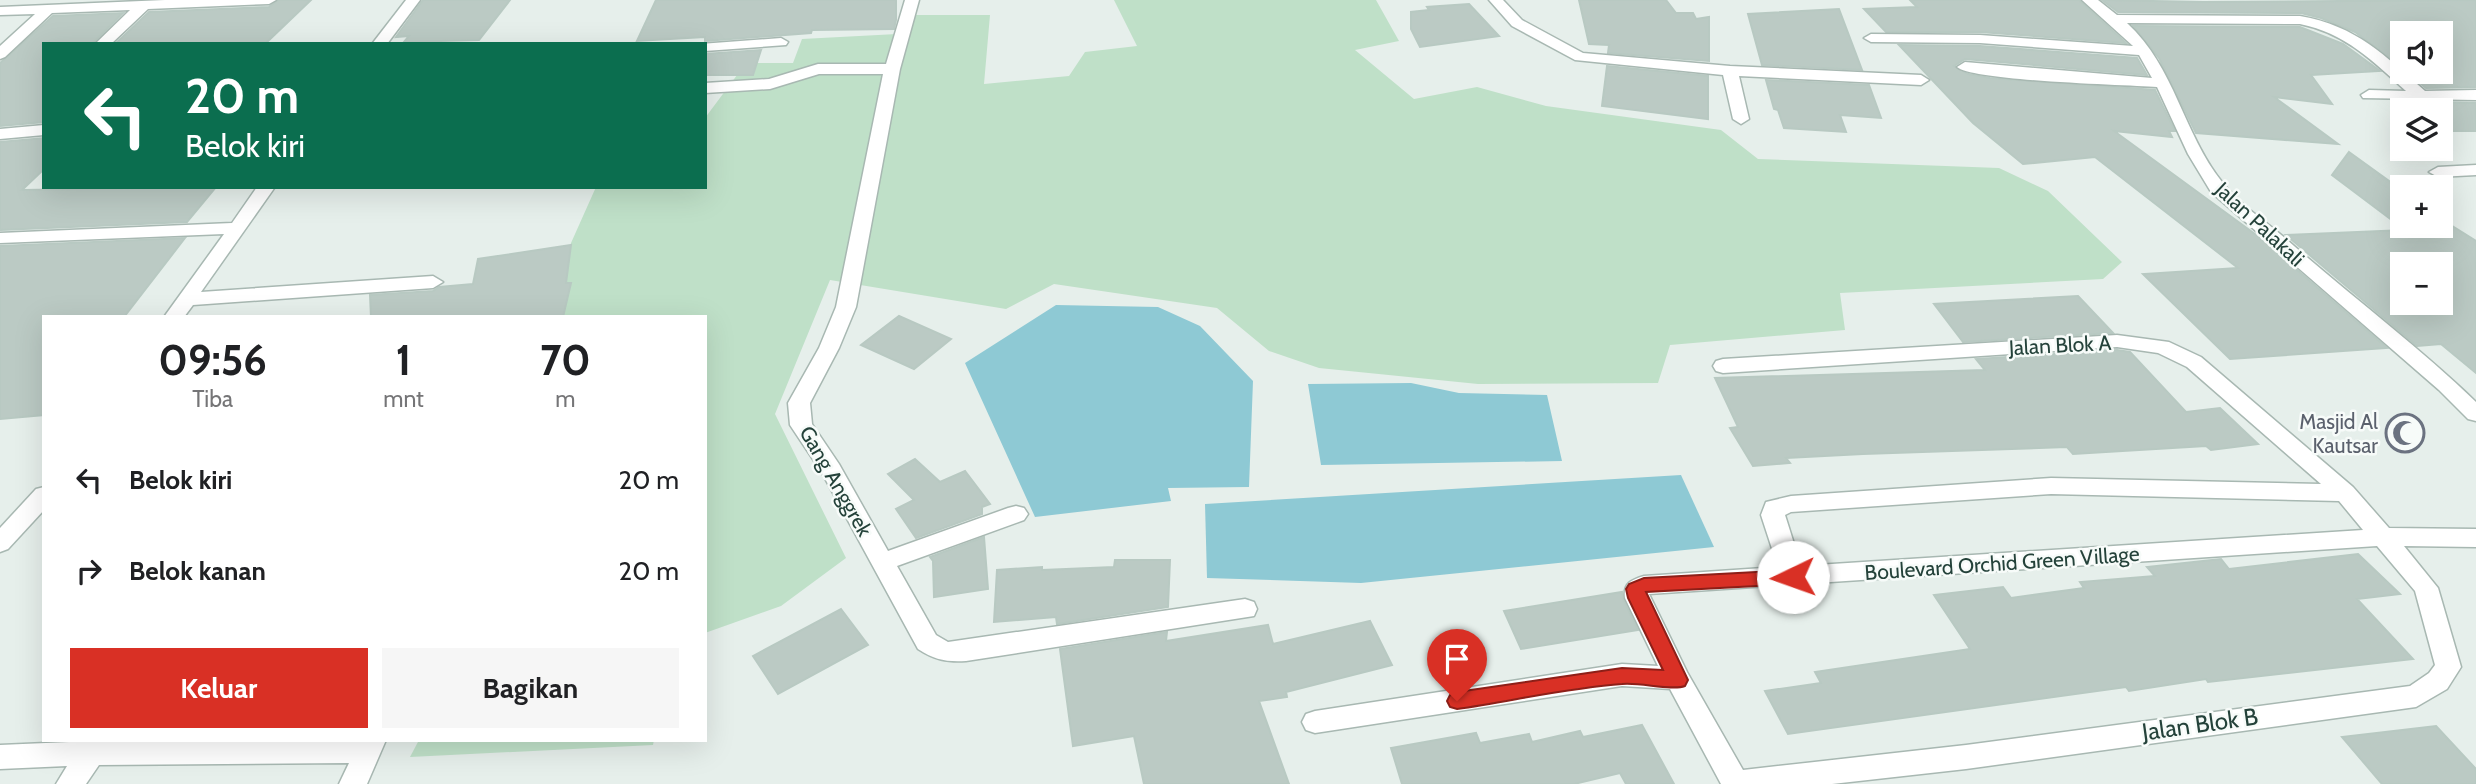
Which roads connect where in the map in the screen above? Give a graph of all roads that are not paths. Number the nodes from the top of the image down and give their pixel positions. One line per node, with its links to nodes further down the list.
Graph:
1 (30, 0): 9 (street)
2 (268, 0): 7 (street)
3 (413, 0): 13 (street)
4 (912, 0): 19 (street, Gang Anggrek)
5 (1496, 0): 20 (street)
6 (2089, 0): 10 (street, Jalan Palakali)
7 (142, 7): 8 (street); 12 (street)
8 (47, 10): 9 (street); 17 (street)
9 (4, 11)
10 (2114, 19): 16 (street, Jalan Palakali); 26 (street)
11 (1871, 37): 16 (street)
12 (104, 42)
13 (381, 42)
14 (781, 42): 15 (street)
15 (707, 47)
16 (2144, 51): 22 (street, Jalan Palakali)
17 (0, 54)
18 (1965, 67): 22 (street)
19 (892, 69): 23 (street); 46 (street, Gang Anggrek)
20 (1730, 71): 21 (street); 27 (street)
21 (1921, 80)
22 (2162, 83): 39 (street, Jalan Palakali)
23 (707, 88)
24 (2370, 95): 26 (street)
25 (2476, 95): 26 (street)
26 (2421, 96)
27 (1741, 119)
28 (42, 130): 29 (street)
29 (0, 134)
30 (2476, 170): 31 (street)
31 (2438, 172)
32 (265, 189): 33 (street)
33 (236, 228): 34 (street); 36 (street)
34 (0, 238)
35 (433, 282): 36 (street)
36 (188, 299): 37 (street)
37 (176, 315)
38 (1723, 366): 40 (street, Jalan Blok A)
39 (2476, 414)
40 (2345, 493): 43 (street, Jalan Blok B); 47 (street)
41 (42, 497): 45 (street)
42 (1016, 514): 46 (street)
43 (2383, 537): 44 (street, Boulevard Orchid Green Village); 47 (street, Boulevard Orchid Green Village); 56 (street, Jalan Blok B)
44 (2476, 538)
45 (0, 543)
46 (883, 562): 48 (street, Gang Anggrek)
47 (1793, 577): 49 (street, Boulevard Orchid Green Village)
48 (1245, 609)
49 (1678, 680): 50 (street); 56 (street)
50 (1315, 722)
51 (371, 746): 52 (street); 55 (street)
52 (92, 753): 53 (street); 54 (street)
53 (0, 757)
54 (70, 784)
55 (353, 784)
56 (1735, 784)

